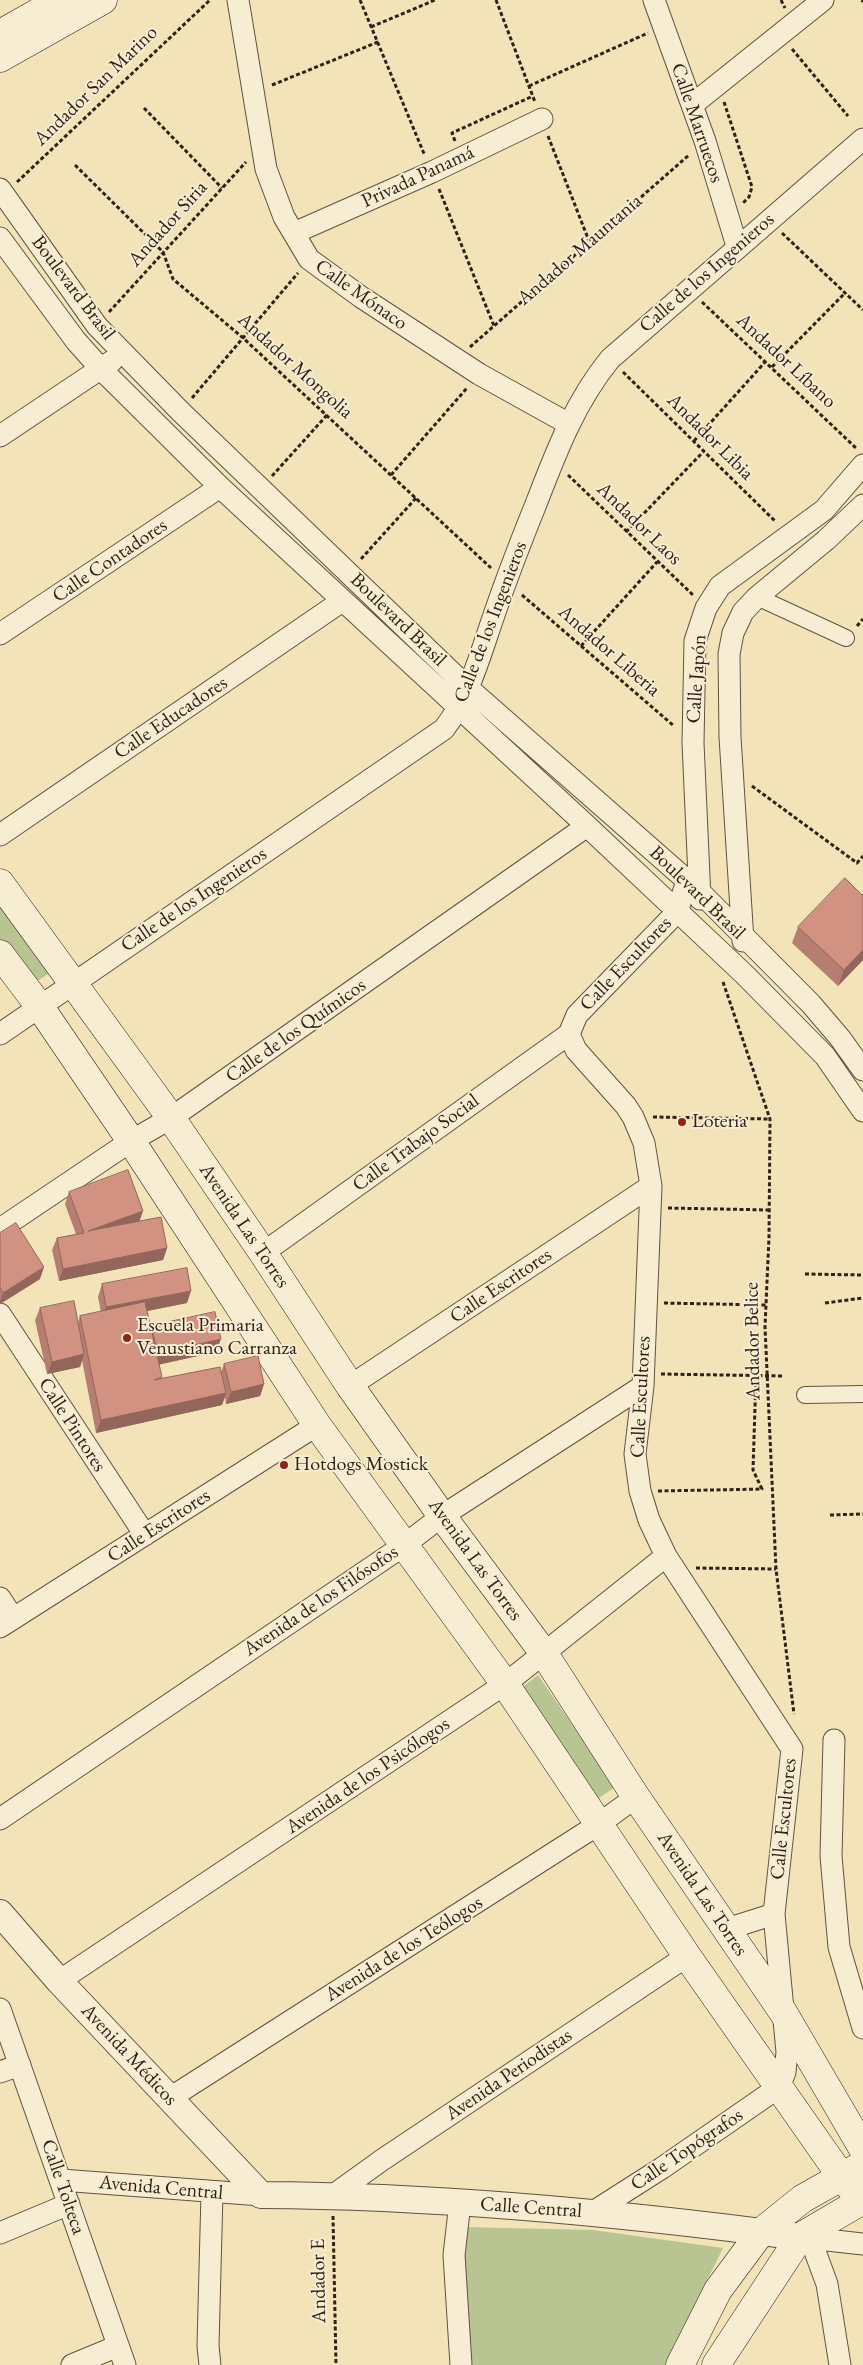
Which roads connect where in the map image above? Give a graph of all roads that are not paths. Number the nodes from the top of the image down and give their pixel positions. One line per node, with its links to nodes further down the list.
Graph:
1 (60, 0): 6 (main road)
2 (103, 0): 7 (main road)
3 (238, 0): 12 (street, Calle Mónaco)
4 (654, 0): 8 (street, Calle Marruecos)
5 (823, 0): 8 (street)
6 (0, 34)
7 (0, 58)
8 (692, 105): 14 (street, Calle Marruecos)
9 (542, 119): 12 (street, Privada Panamá)
10 (863, 138): 14 (street, Calle de los Ingenieros)
11 (2, 192): 15 (street, Boulevard Brasil)
12 (294, 233): 17 (street, Calle Mónaco)
13 (0, 238): 16 (street, Boulevard Brasil)
14 (737, 246): 17 (street, Calle de los Ingenieros)
15 (123, 352): 16 (street); 26 (street, Boulevard Brasil)
16 (101, 370): 18 (street); 20 (street, Boulevard Brasil)
17 (569, 424): 26 (street, Calle de los Ingenieros)
18 (0, 436)
19 (863, 466): 31 (street, Calle Japón)
20 (220, 487): 23 (street, Boulevard Brasil); 24 (street, Calle Contadores)
21 (863, 505): 22 (street, Calle Japón)
22 (757, 597): 25 (street); 34 (street, Calle Japón)
23 (342, 601): 27 (street, Boulevard Brasil); 29 (street, Calle Educadores)
24 (0, 634)
25 (846, 638)
26 (468, 688): 27 (street, Calle de los Ingenieros); 31 (street, Boulevard Brasil)
27 (459, 709): 28 (street, Boulevard Brasil); 37 (street, Calle de los Ingenieros)
28 (588, 826): 32 (street, Boulevard Brasil); 45 (street, Calle de los Químicos)
29 (0, 835)
30 (0, 883): 37 (main road, Avenida Las Torres)
31 (693, 886): 32 (street, Calle Escultores); 33 (street, Calle Japón); 34 (street, Boulevard Brasil)
32 (677, 912): 33 (street, Boulevard Brasil); 40 (street, Calle Escultores)
33 (703, 935): 36 (street, Boulevard Brasil)
34 (742, 937): 36 (street, Calle Japón); 41 (street, Boulevard Brasil)
35 (0, 954): 38 (main road)
36 (744, 974): 42 (street, Boulevard Brasil)
37 (74, 982): 38 (street, Calle de los Ingenieros); 45 (main road, Avenida Las Torres)
38 (40, 1007): 39 (street, Calle de los Ingenieros); 46 (main road)
39 (0, 1034)
40 (569, 1034): 47 (street, Calle Escultores); 49 (street, Calle Trabajo Social)
41 (856, 1047): 42 (street); 43 (street, Boulevard Brasil)
42 (825, 1056): 44 (street, Boulevard Brasil)
43 (863, 1070)
44 (863, 1111)
45 (171, 1118): 46 (street, Calle de los Químicos); 49 (main road, Avenida Las Torres)
46 (131, 1141): 48 (street, Calle de los Químicos); 55 (main road)
47 (651, 1186): 51 (street, Calle Escultores); 52 (street, Calle Escritores)
48 (0, 1229)
49 (263, 1252): 52 (main road, Avenida Las Torres)
50 (0, 1314): 57 (street, Calle Pintores)
51 (643, 1380): 56 (street, Avenida de los Filósofos); 59 (street, Calle Escultores)
52 (350, 1386): 56 (main road, Avenida Las Torres)
53 (863, 1394): 54 (street)
54 (805, 1395)
55 (317, 1425): 57 (street, Calle Escritores); 58 (main road)
56 (442, 1516): 58 (street, Avenida de los Filósofos); 62 (main road, Avenida Las Torres)
57 (145, 1535): 61 (street, Calle Escritores)
58 (403, 1546): 63 (main road); 66 (street, Avenida de los Filósofos)
59 (670, 1562): 62 (street, Avenida de los Psicólogos); 68 (street, Calle Escultores)
60 (0, 1598): 61 (street)
61 (7, 1623)
62 (543, 1652): 63 (street, Avenida de los Psicólogos); 65 (main road, Avenida Las Torres)
63 (505, 1684): 67 (main road); 72 (street, Avenida de los Psicólogos)
64 (834, 1740): 75 (street)
65 (636, 1797): 67 (street, Avenida de los Teólogos); 70 (main road, Avenida Las Torres)
66 (0, 1818)
67 (599, 1824): 71 (main road); 78 (street, Avenida de los Teólogos)
68 (774, 1914): 70 (street); 74 (street, Calle Escultores)
69 (1, 1915): 72 (street, Avenida Médicos)
70 (727, 1929): 74 (main road, Avenida Las Torres)
71 (687, 1956): 77 (main road); 84 (street, Avenida Periodistas)
72 (59, 1981): 78 (street, Avenida Médicos)
73 (0, 2009): 76 (street, Calle Tolteca)
74 (782, 2012): 77 (street, Calle Escultores); 79 (main road, Avenida Las Torres)
75 (863, 2028)
76 (10, 2068): 81 (street, Calle Tolteca)
77 (779, 2087): 80 (main road); 88 (street, Calle Topógrafos)
78 (170, 2098): 83 (street, Avenida Médicos)
79 (863, 2149)
80 (852, 2171): 85 (main road); 89 (main road)
81 (61, 2180): 82 (street, Avenida Central); 87 (street, Calle Tolteca)
82 (212, 2193): 83 (street, Avenida Central); 95 (street)
83 (261, 2195): 84 (street, Calle Central)
84 (332, 2196): 86 (street, Calle Central)
85 (863, 2201): 91 (main road)
86 (460, 2203): 88 (street, Calle Central); 96 (street)
87 (69, 2204): 90 (street); 93 (street, Calle Tolteca)
88 (594, 2212): 89 (street, Calle Central)
89 (761, 2232): 91 (street, Calle Central); 97 (main road)
90 (0, 2233)
91 (805, 2238): 92 (street); 98 (main road); 99 (street)
92 (863, 2244)
93 (122, 2356): 94 (street)
94 (72, 2365)
95 (210, 2365)
96 (461, 2365)
97 (680, 2365)
98 (716, 2365)
99 (840, 2365)

